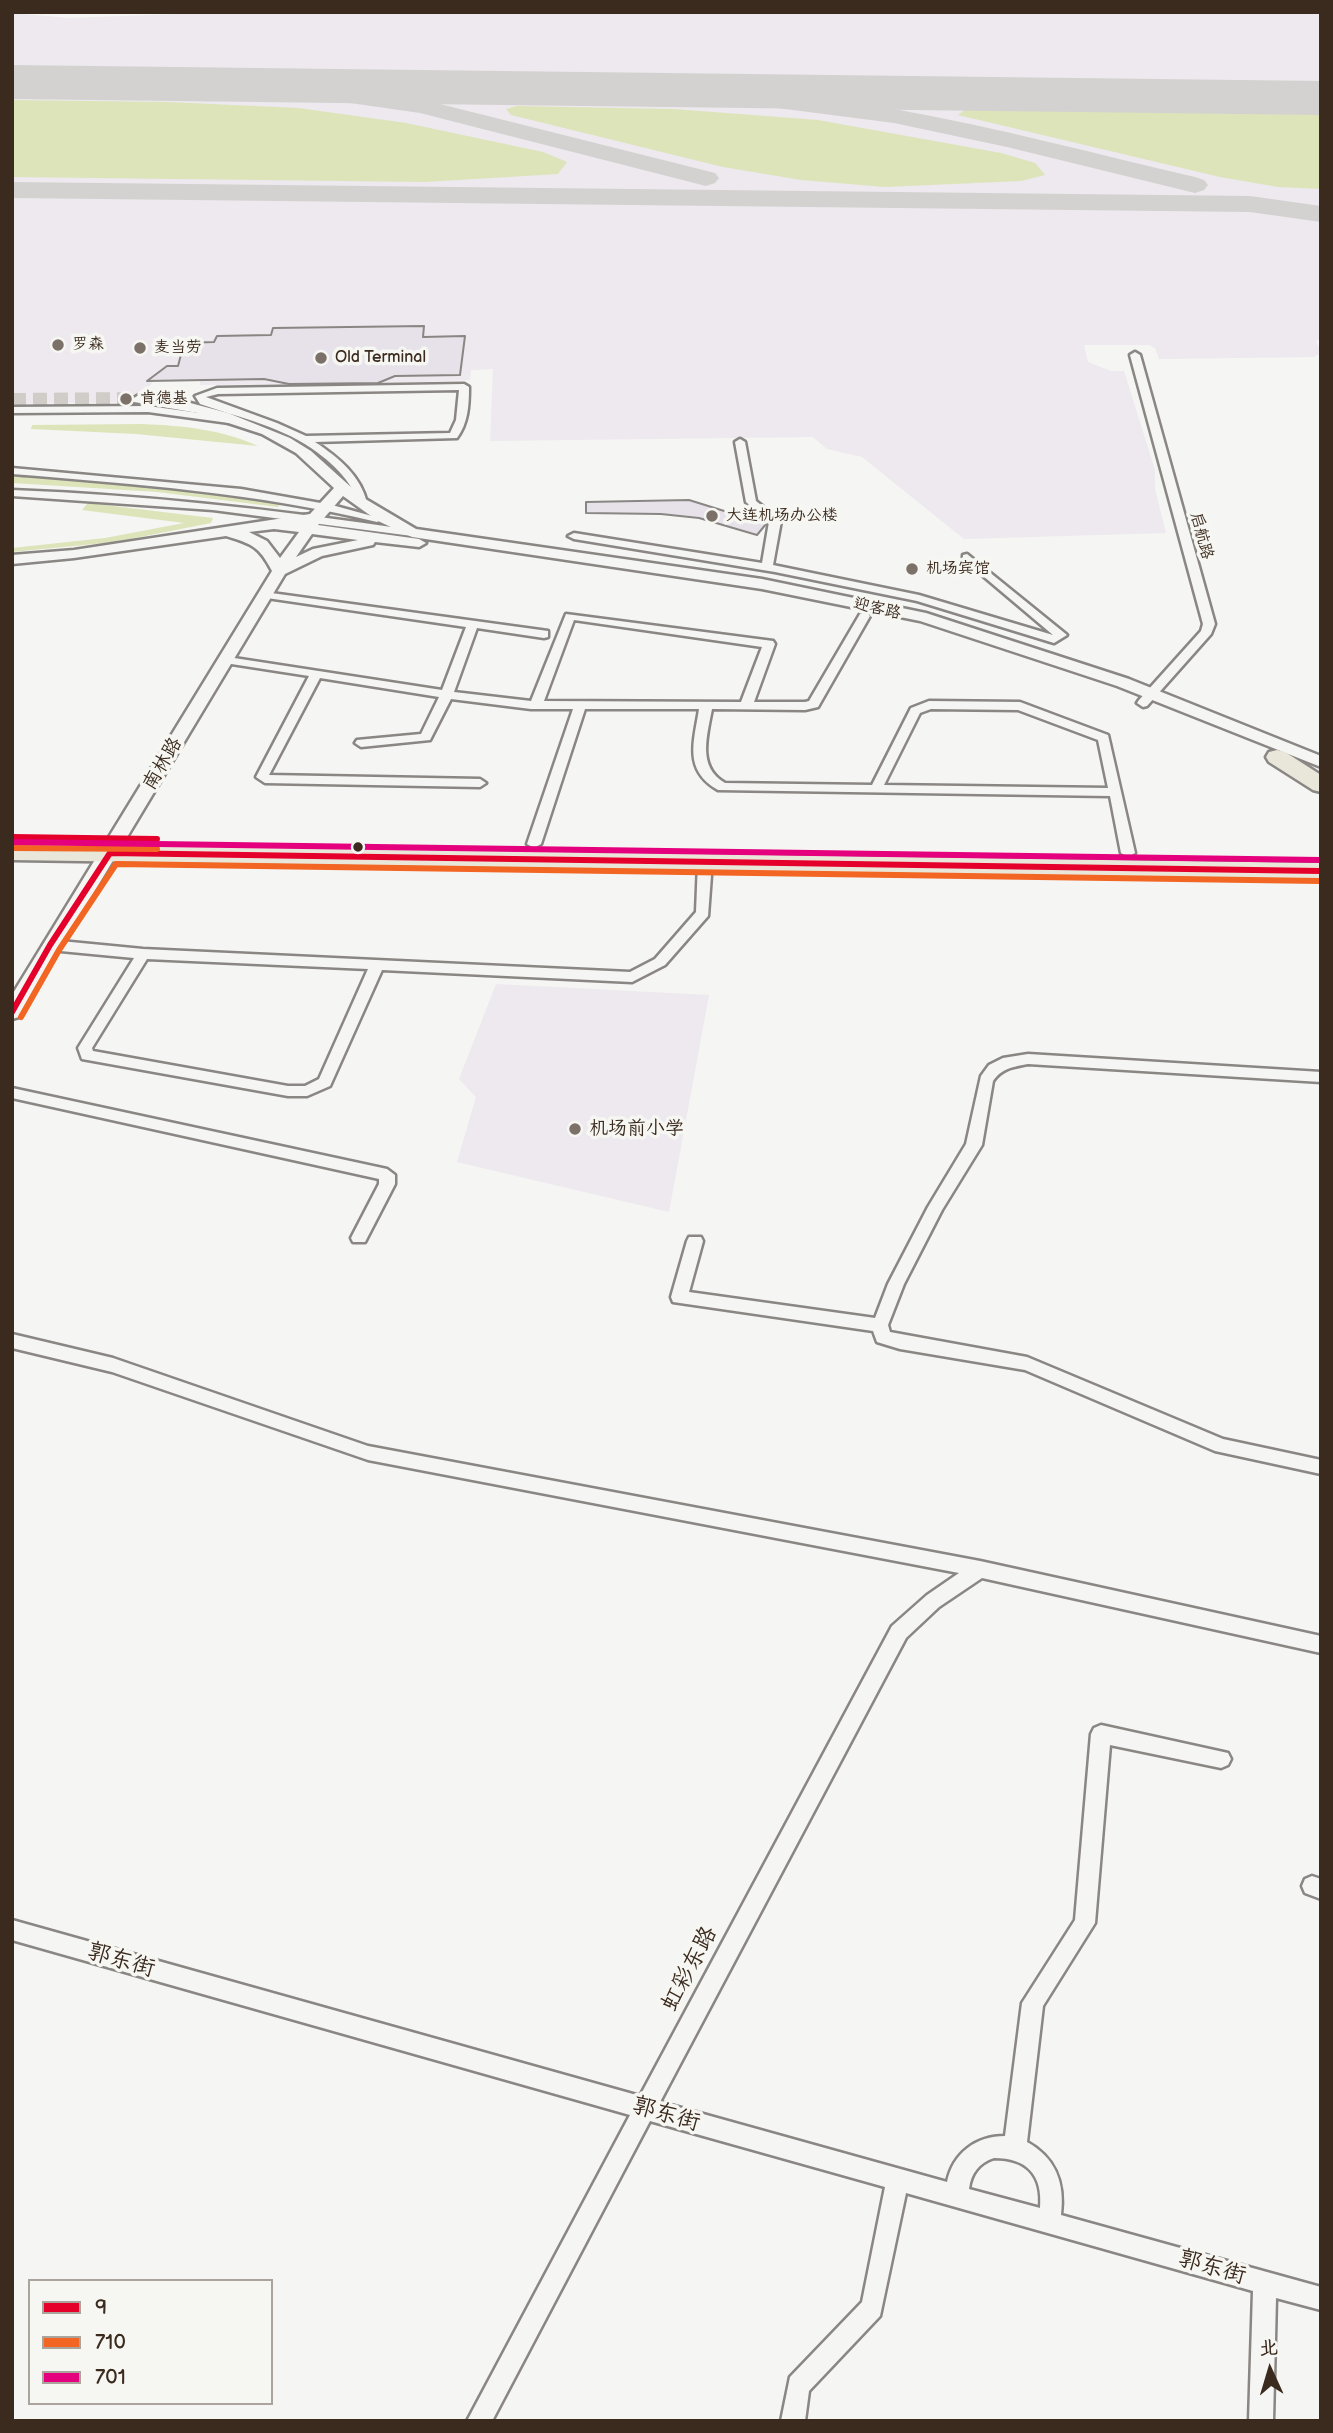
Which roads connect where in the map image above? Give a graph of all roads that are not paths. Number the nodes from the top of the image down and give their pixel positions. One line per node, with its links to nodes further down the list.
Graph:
1 (1135, 355): 31 (street, 启航路)
2 (139, 399): 4 (main road, 迎客路)
3 (12, 410): 4 (street)
4 (229, 420): 8 (main road, 迎客路)
5 (307, 439): 5 (street); 10 (street)
6 (740, 442): 20 (street)
7 (12, 471): 11 (street)
8 (339, 485): 10 (main road, 迎客路); 11 (main road, 南林路)
9 (12, 492): 12 (street)
10 (362, 503): 13 (main road, 迎客路)
11 (315, 513): 12 (main road, 迎客路); 12 (main road); 13 (street); 15 (street); 17 (main road, 迎客路); 21 (main road, 南林路)
12 (275, 519): 14 (main road)
13 (390, 522): 15 (main road, 迎客路)
14 (216, 532): 19 (main road); 21 (main road)
15 (412, 533): 24 (main road, 迎客路)
16 (574, 536): 20 (street)
17 (386, 538): 21 (main road); 25 (main road, 迎客路)
18 (967, 557): 23 (street)
19 (12, 560)
20 (767, 567): 23 (street)
21 (279, 571): 22 (main road, 南林路)
22 (264, 595): 26 (street); 28 (main road, 南林路)
23 (919, 598): 24 (street)
24 (906, 615): 31 (main road, 迎客路)
25 (864, 616): 31 (main road, 迎客路); 35 (street)
26 (473, 624): 27 (street); 30 (street)
27 (544, 634)
28 (225, 659): 29 (street); 46 (main road, 南林路)
29 (317, 673): 30 (street); 40 (street)
30 (447, 694): 32 (street); 36 (street)
31 (1147, 698): 37 (main road, 迎客路); 38 (main road, 迎客路)
32 (536, 705): 33 (street); 35 (street)
33 (580, 706): 34 (street); 45 (street)
34 (706, 706): 35 (street); 42 (street)
35 (746, 706)
36 (361, 743)
37 (1278, 757): 39 (main road, 迎客路); 41 (highway)
38 (1321, 762)
39 (1321, 778)
40 (480, 783)
41 (1321, 785)
42 (876, 789): 43 (street); 43 (street)
43 (1114, 792): 48 (street)
44 (12, 837): 46 (highway)
45 (534, 844): 46 (highway); 48 (highway)
46 (114, 846): 47 (highway); 50 (highway); 52 (main road, 南林路)
47 (12, 852)
48 (1128, 853): 49 (highway)
49 (1321, 856)
50 (705, 862): 51 (highway); 54 (street)
51 (1321, 871)
52 (50, 945): 53 (street); 55 (main road, 南林路)
53 (143, 954): 54 (street); 54 (street)
54 (377, 966)
55 (12, 1012)
56 (1321, 1077): 60 (street)
57 (12, 1093): 58 (street)
58 (359, 1238)
59 (695, 1241): 60 (street)
60 (880, 1325): 62 (street)
61 (12, 1341): 63 (street)
62 (1321, 1467)
63 (980, 1569): 64 (street); 67 (street, 虹彩东路)
64 (1321, 1645)
65 (1221, 1759): 68 (street)
66 (12, 1930): 67 (street, 郭东街)
67 (645, 2109): 69 (street, 郭东街); 74 (street, 虹彩东路)
68 (1015, 2147): 70 (street); 71 (street)
69 (898, 2180): 70 (street, 郭东街); 75 (street)
70 (957, 2197): 71 (street, 郭东街)
71 (1049, 2222): 72 (street, 郭东街)
72 (1265, 2283): 73 (street, 郭东街); 76 (street)
73 (1321, 2299)
74 (479, 2421)
75 (793, 2421)
76 (1261, 2421)

